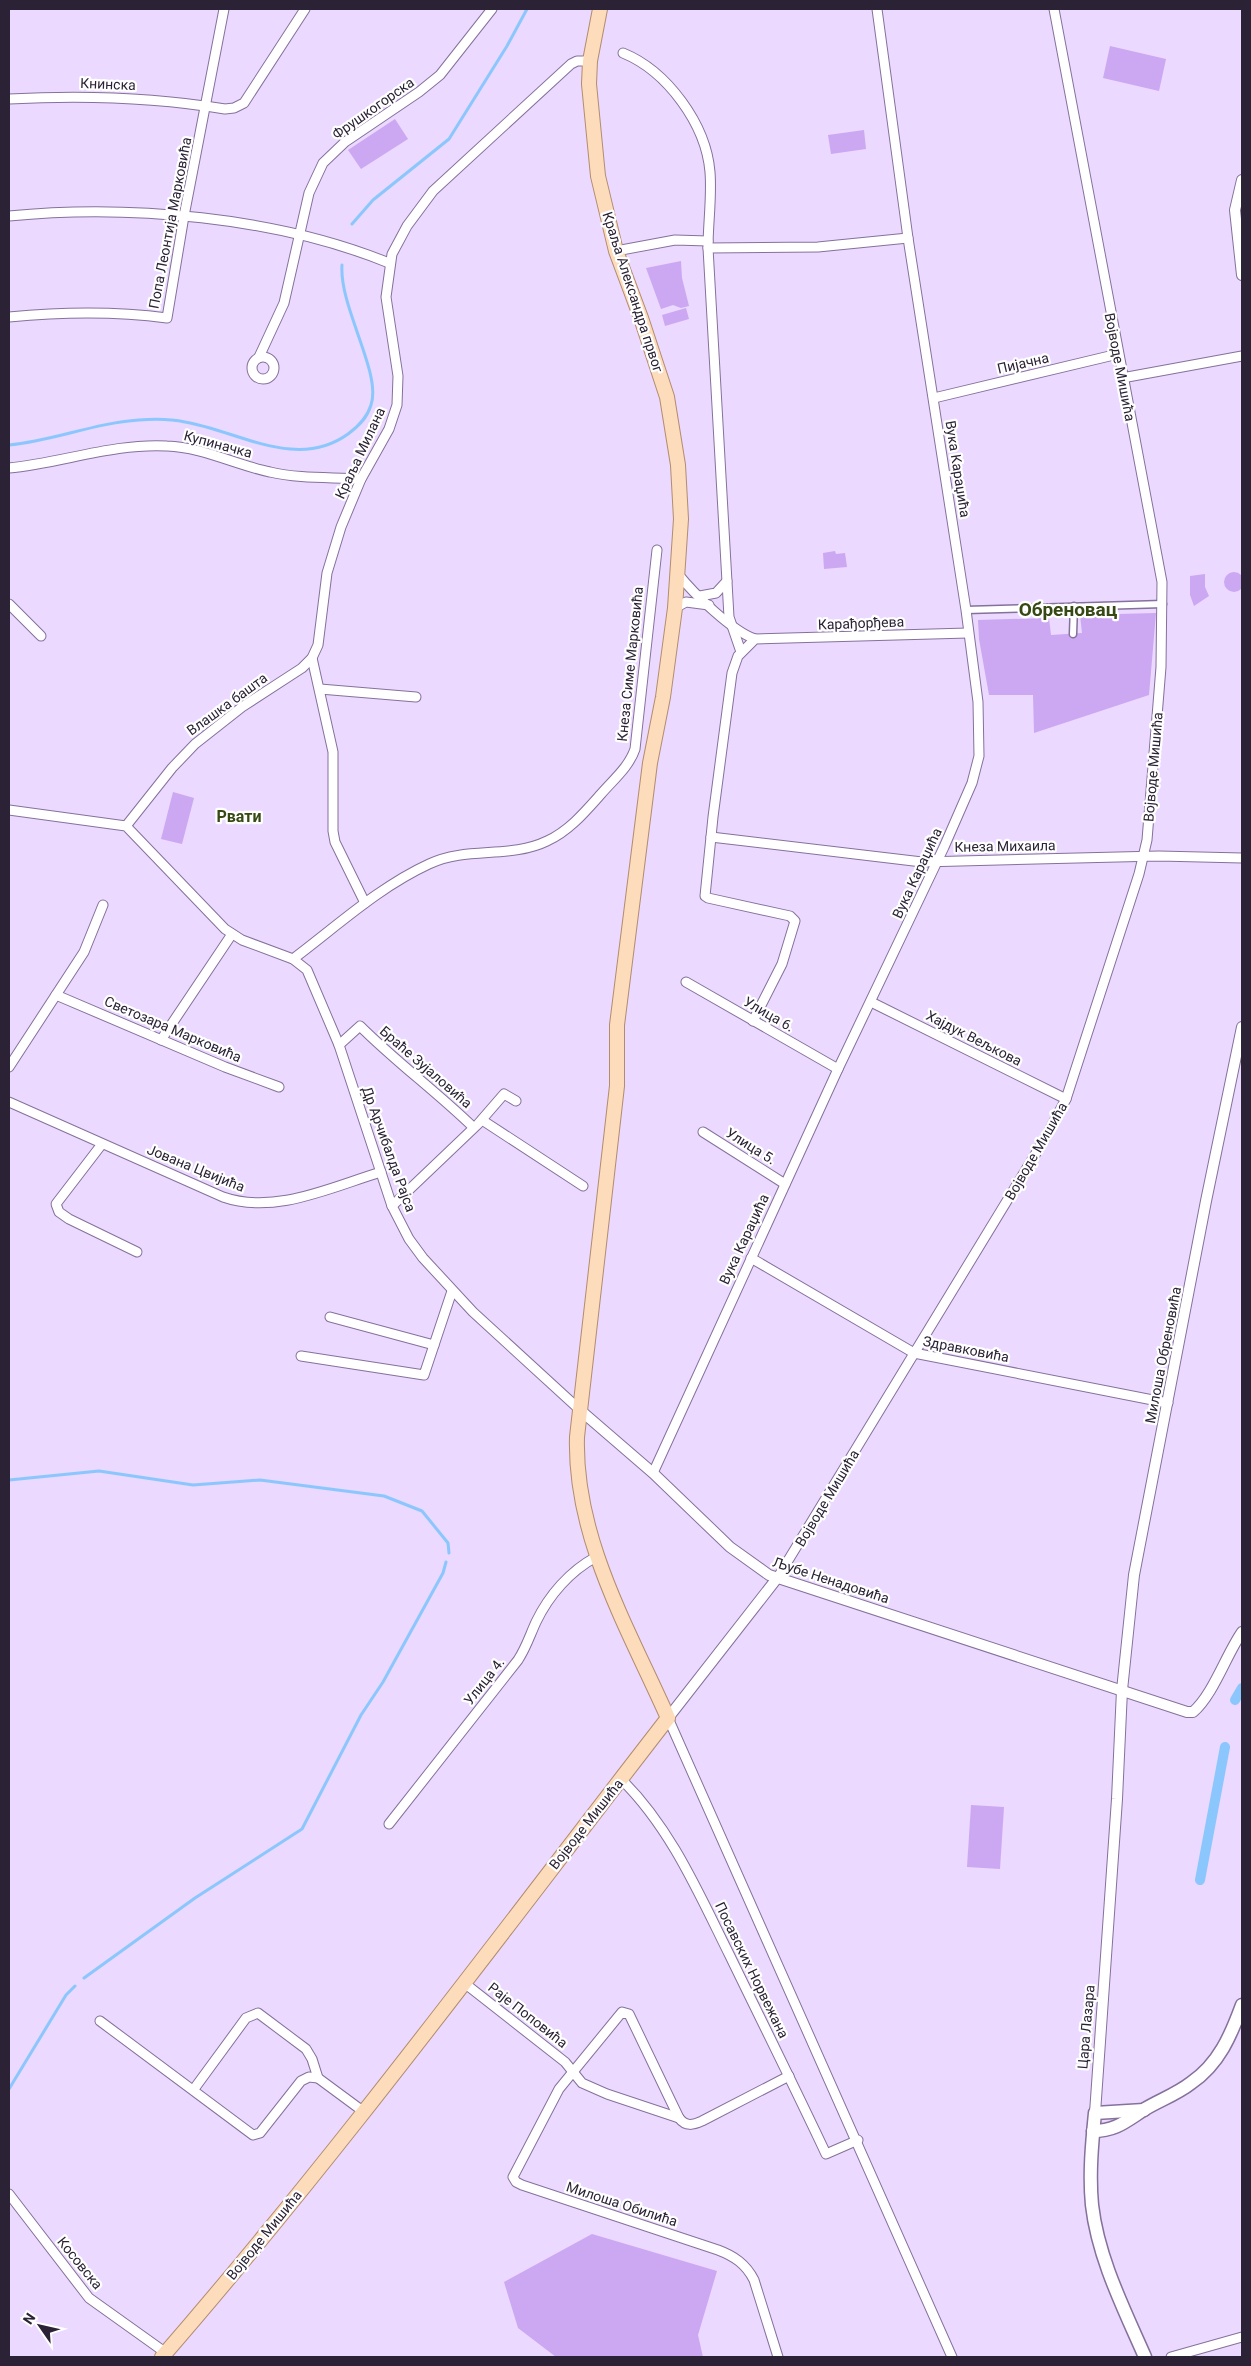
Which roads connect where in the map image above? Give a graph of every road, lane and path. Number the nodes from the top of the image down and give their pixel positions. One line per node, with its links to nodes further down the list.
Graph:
1 (224, 9): 12 (street, Попа Леонтија Марковића)
2 (304, 9): 12 (street, Книнска)
3 (492, 9): 16 (street, Фрушкогорска)
4 (600, 9): 8 (main road, Краља Александра првог)
5 (606, 9): 8 (main road, Краља Александра првог)
6 (877, 9): 17 (street, Вука Караџића)
7 (1054, 9): 23 (street, Војводе Мишића)
8 (595, 34): 10 (main road, Краља Александра првог)
9 (623, 53): 18 (street)
10 (590, 61): 19 (main road, Краља Александра првог); 20 (street, Краља Милана)
11 (9, 99): 12 (street, Книнска)
12 (206, 106): 15 (street, Попа Леонтија Марковића)
13 (1242, 180): 21 (street)
14 (9, 216): 15 (street)
15 (184, 216): 16 (street); 22 (street, Попа Леонтија Марковића)
16 (300, 234): 20 (street); 25 (street, Фрушкогорска)
17 (908, 238): 18 (street); 27 (street, Вука Караџића)
18 (708, 245): 19 (street); 32 (street)
19 (616, 251): 31 (main road, Краља Александра првог)
20 (389, 264): 29 (street, Краља Милана)
21 (1242, 275)
22 (9, 317)
23 (1118, 354): 26 (street, Војводе Мишића); 27 (street, Пијачна)
24 (1242, 356): 26 (street)
25 (259, 357)
26 (1122, 378): 35 (street, Војводе Мишића)
27 (934, 398): 39 (street, Вука Караџића)
28 (9, 468): 29 (street, Купиначка)
29 (361, 480): 46 (street, Краља Милана)
30 (657, 550): 55 (street, Кнеза Симе Марковића)
31 (678, 574): 33 (street); 38 (main road, Краља Александра првог)
32 (727, 581): 33 (street); 40 (street)
33 (700, 596): 36 (street)
34 (9, 604): 43 (street)
35 (1163, 604): 37 (street); 52 (street, Војводе Мишића)
36 (709, 605): 38 (street); 40 (street)
37 (1074, 606): 39 (street); 42 (street)
38 (675, 608): 88 (main road, Краља Александра првог)
39 (966, 610): 41 (street, Вука Караџића)
40 (731, 626): 44 (street); 45 (street)
41 (968, 633): 44 (street, Карађорђева); 54 (street, Вука Караџића)
42 (1073, 634)
43 (41, 636)
44 (755, 639): 45 (street)
45 (741, 652): 51 (street)
46 (312, 658): 47 (street); 50 (street, Влашка башта)
47 (320, 689): 48 (street); 55 (street)
48 (416, 697)
49 (9, 810): 50 (street)
50 (126, 826): 57 (street)
51 (711, 837): 54 (street, Кнеза Михаила); 62 (street)
52 (1144, 856): 53 (street, Кнеза Михаила); 54 (street, Кнеза Михаила); 69 (street, Војводе Мишића)
53 (1242, 858)
54 (938, 862): 61 (street, Вука Караџића)
55 (365, 903): 58 (street, Кнеза Симе Марковића)
56 (103, 905): 60 (street)
57 (232, 934): 58 (street); 64 (street)
58 (293, 959): 65 (street, Др Арчибалда Рајса)
59 (686, 982): 62 (street, Улица 6.)
60 (56, 995): 64 (street, Светозара Марковића); 66 (street)
61 (871, 1002): 67 (street, Вука Караџића); 69 (street, Хајдук Вељкова)
62 (754, 1021): 67 (street, Улица 6.)
63 (1242, 1027): 87 (street, Милоша Обреновића)
64 (161, 1040): 68 (street, Светозара Марковића)
65 (338, 1045): 73 (street, Браће Зујаловића); 76 (street, Др Арчибалда Рајса)
66 (9, 1067)
67 (838, 1069): 77 (street, Вука Караџића)
68 (279, 1087)
69 (1066, 1099): 85 (street, Војводе Мишића)
70 (516, 1101): 72 (street, Браће Зујаловића)
71 (9, 1102): 75 (street, Јована Цвијића)
72 (482, 1120): 73 (street, Браће Зујаловића); 78 (street, Браће Зујаловића)
73 (473, 1127): 79 (street, Браће Зујаловића)
74 (703, 1132): 77 (street, Улица 5.)
75 (102, 1144): 76 (street, Јована Цвијића); 80 (street)
76 (380, 1172): 79 (street, Др Арчибалда Рајса)
77 (785, 1184): 81 (street, Вука Караџића)
78 (583, 1186)
79 (392, 1206): 82 (street, Др Арчибалда Рајса)
80 (137, 1252)
81 (751, 1258): 85 (street, Здравковића); 89 (street, Вука Караџића)
82 (452, 1291): 84 (street); 88 (street, Др Арчибалда Рајса)
83 (330, 1317): 84 (street)
84 (434, 1345): 86 (street)
85 (914, 1353): 87 (street, Здравковића); 91 (street, Војводе Мишића)
86 (301, 1356)
87 (1168, 1404): 93 (street, Милоша Обреновића)
88 (580, 1410): 89 (street, Љубе Ненадовића); 90 (main road, Краља Александра првог)
89 (653, 1473): 91 (street, Љубе Ненадовића)
90 (596, 1557): 94 (main road, Краља Александра првог); 96 (street, Улица 4.)
91 (778, 1577): 93 (street, Љубе Ненадовића); 94 (street, Војводе Мишића)
92 (1242, 1632): 93 (street, Љубе Ненадовића)
93 (1122, 1690): 106 (street, Цара Лазара)
94 (668, 1718): 95 (main road, Војводе Мишића); 109 (street)
95 (621, 1779): 97 (main road, Војводе Мишића); 101 (street, Посавских Норвежана)
96 (389, 1824)
97 (463, 1982): 100 (street, Раје Поповића); 105 (main road, Војводе Мишића)
98 (1242, 2005): 104 (main road)
99 (100, 2021): 103 (street)
100 (573, 2072): 107 (street, Раје Поповића); 107 (street); 113 (street, Милоша Обилића)
101 (789, 2076): 107 (street, Раје Поповића); 109 (street, Посавских Норвежана)
102 (318, 2078): 103 (street); 103 (street); 105 (street)
103 (194, 2089)
104 (1144, 2110): 106 (main road); 108 (main road)
105 (364, 2112): 112 (main road, Војводе Мишића)
106 (1095, 2113): 108 (main road, Цара Лазара)
107 (679, 2118)
108 (1093, 2131): 115 (main road, Цара Лазара)
109 (858, 2140): 114 (street)
110 (9, 2194): 112 (street, Косовска)
111 (1242, 2337): 116 (street)
112 (164, 2355)
113 (778, 2357)
114 (952, 2357)
115 (1145, 2357)
116 (1171, 2357)

